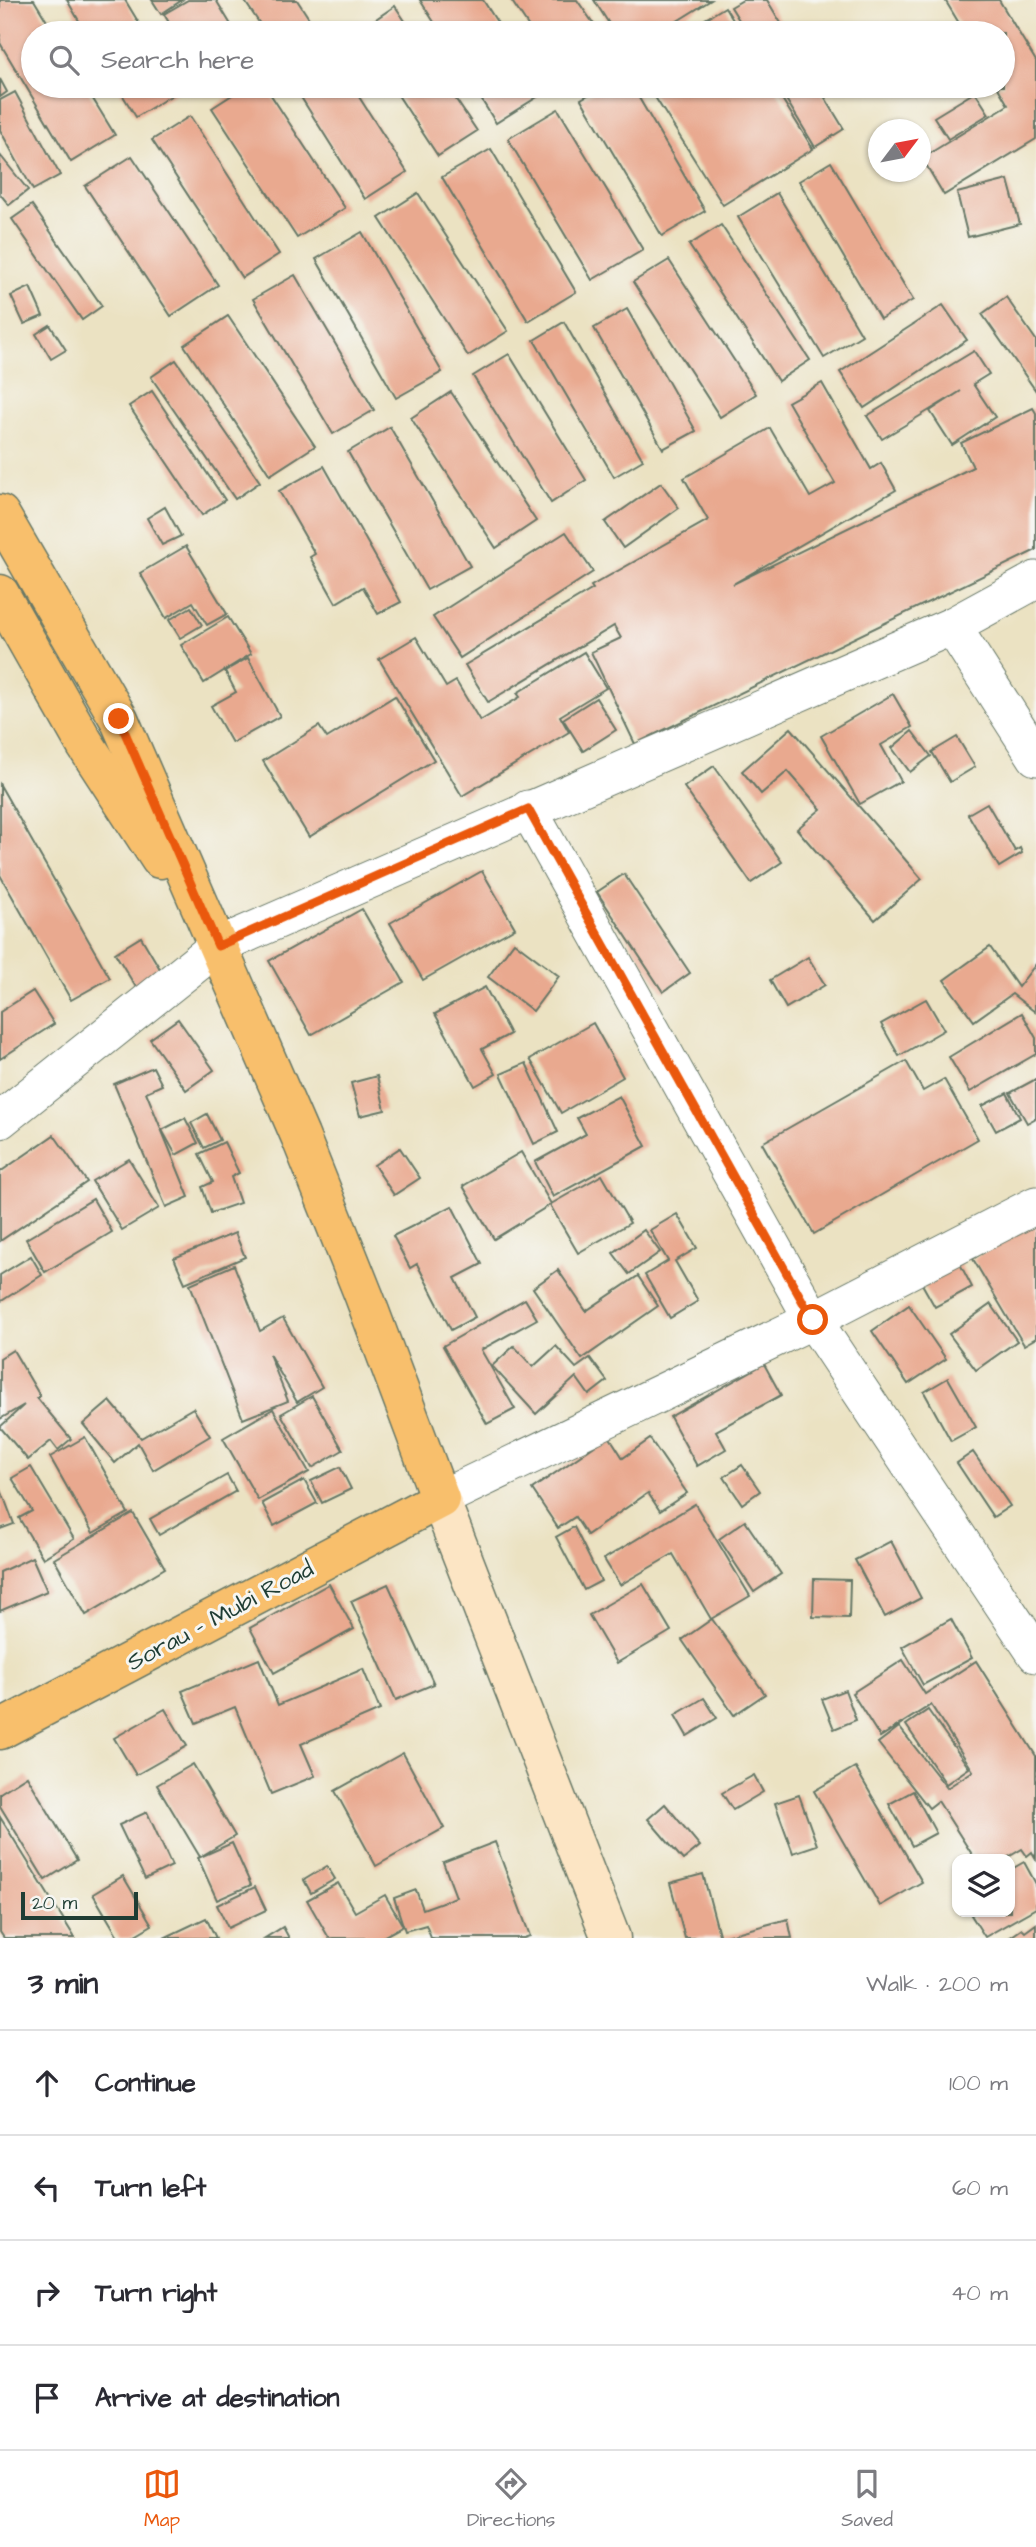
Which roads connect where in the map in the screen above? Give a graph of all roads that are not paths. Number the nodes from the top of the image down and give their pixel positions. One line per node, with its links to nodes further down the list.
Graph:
1 (0, 514): 7 (main road)
2 (1036, 580): 4 (street)
3 (0, 594): 7 (main road)
4 (952, 626): 5 (street); 6 (street)
5 (1036, 757)
6 (528, 809): 7 (street); 10 (street)
7 (218, 946): 8 (street); 11 (main road)
8 (0, 1121)
9 (1036, 1205): 10 (street)
10 (813, 1320): 11 (street); 12 (street)
11 (440, 1499): 13 (main road, Sorau - Mubi Road); 14 (main road)
12 (1036, 1654)
13 (0, 1730)
14 (611, 1938)

